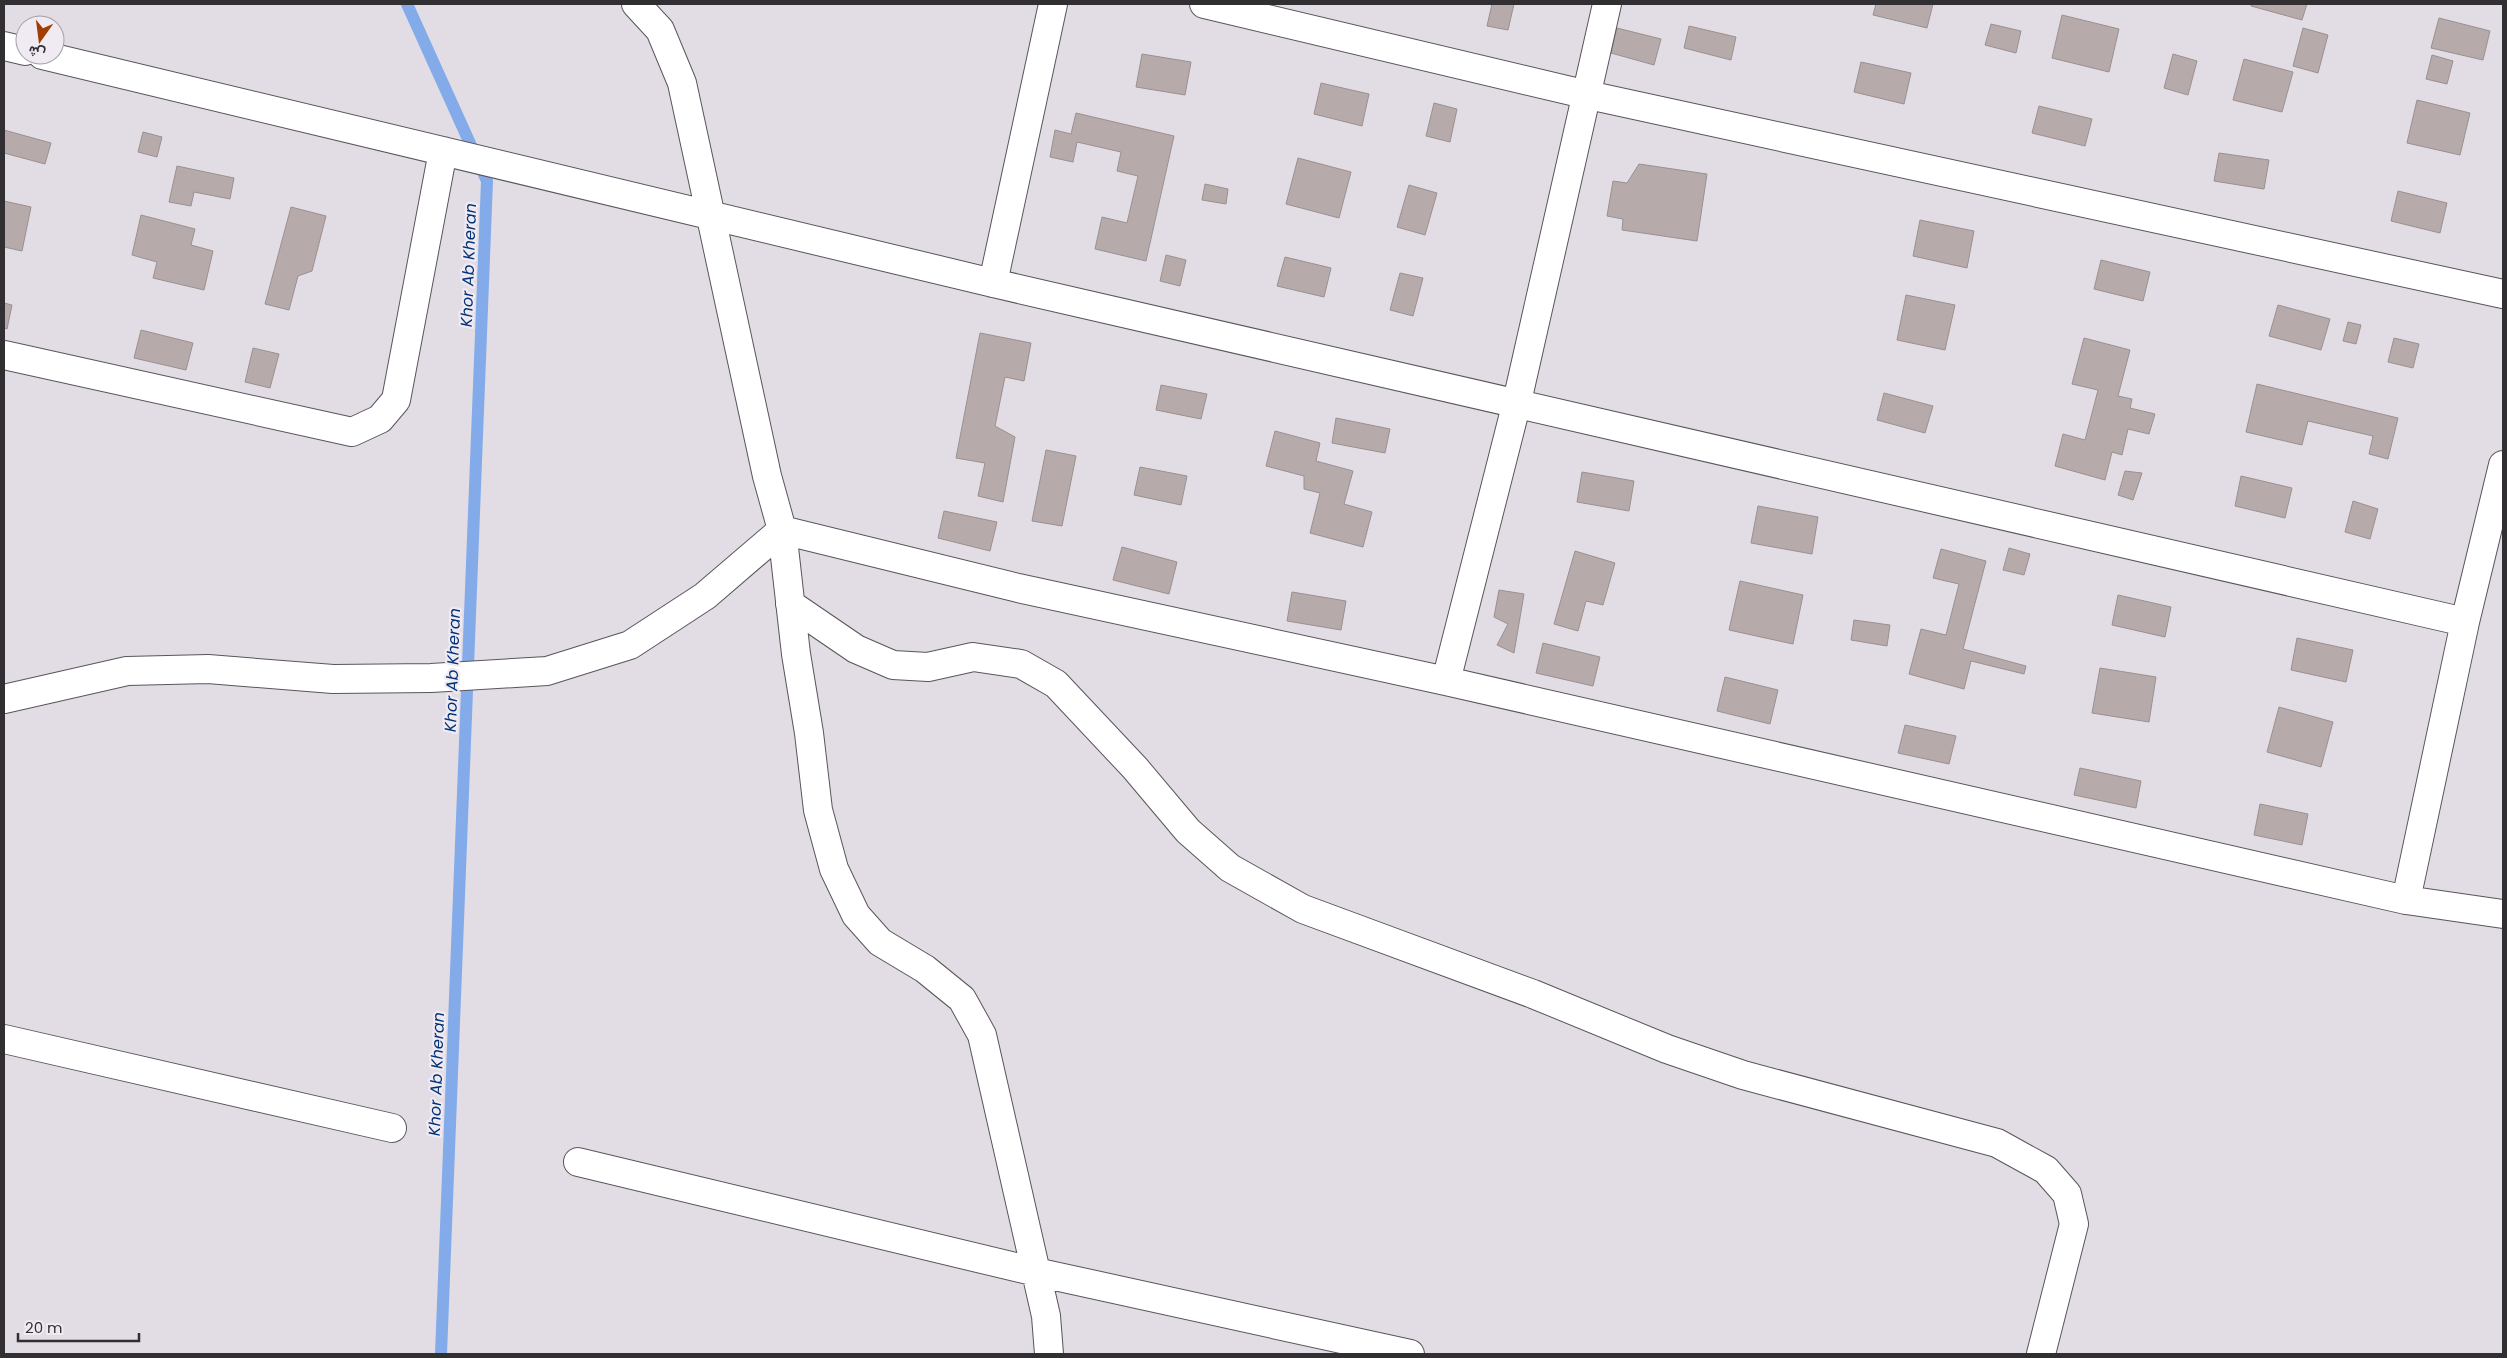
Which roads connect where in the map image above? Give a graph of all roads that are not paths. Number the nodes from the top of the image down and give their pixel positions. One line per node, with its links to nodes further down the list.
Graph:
1 (636, 4): 8 (street)
2 (1053, 4): 9 (street)
3 (1204, 4): 6 (street)
4 (1607, 4): 6 (street)
5 (65, 60): 7 (street)
6 (1588, 95): 10 (street); 12 (street)
7 (443, 150): 8 (street); 11 (street)
8 (711, 215): 9 (street); 14 (street)
9 (993, 284): 12 (street)
10 (2503, 294)
11 (4, 356)
12 (1516, 406): 16 (street); 17 (street)
13 (2503, 465): 16 (street)
14 (782, 530): 15 (street); 17 (street); 18 (street)
15 (790, 604): 24 (street); 27 (street)
16 (2465, 622): 19 (street)
17 (1446, 681): 19 (street)
18 (4, 698)
19 (2406, 900): 20 (street)
20 (2503, 914)
21 (4, 1039): 22 (street)
22 (392, 1128)
23 (578, 1162): 24 (street)
24 (1036, 1272): 25 (street); 26 (street)
25 (1049, 1354)
26 (1410, 1354)
27 (2041, 1354)

